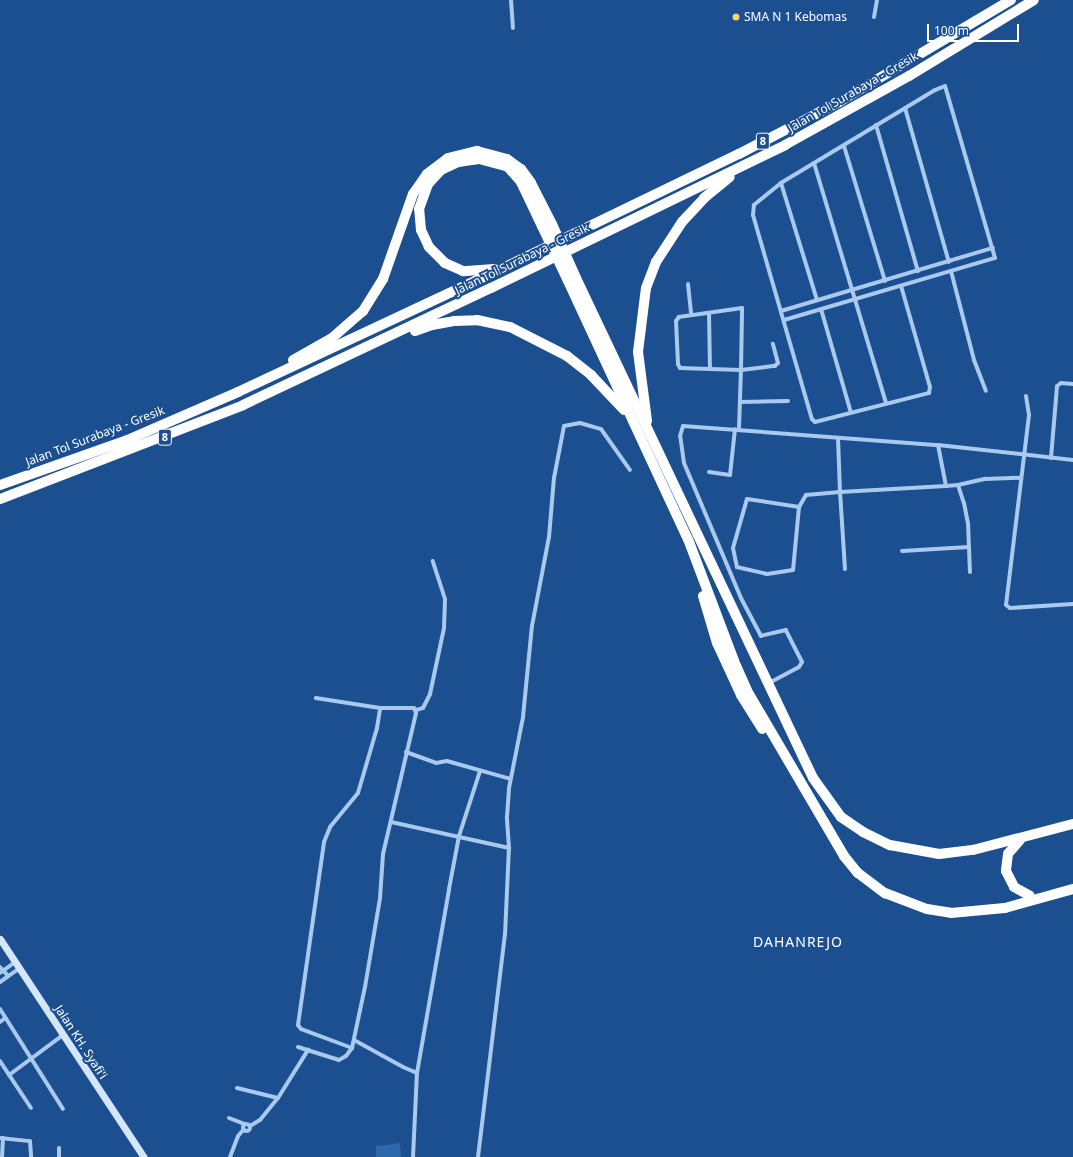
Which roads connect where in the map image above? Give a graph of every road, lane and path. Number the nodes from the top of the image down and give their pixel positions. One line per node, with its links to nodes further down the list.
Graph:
1 (511, 0): 6 (street)
2 (877, 0): 5 (street)
3 (1012, 0): 16 (highway, Jalan Tol Surabaya - Gresik / 8)
4 (1034, 0): 11 (highway, Jalan Tol Surabaya - Gresik / 8)
5 (874, 16)
6 (513, 28)
7 (905, 108): 8 (street); 14 (street); 15 (street)
8 (876, 125): 9 (street); 17 (street)
9 (844, 146): 10 (street); 20 (street)
10 (814, 163): 12 (street); 23 (street)
11 (742, 166): 32 (highway, Jalan Tol Surabaya - Gresik / 8); 45 (highway)
12 (781, 183): 25 (street); 27 (street)
13 (547, 225): 16 (highway); 19 (highway, bridge); 36 (highway)
14 (993, 248): 15 (street); 18 (street)
15 (949, 262): 17 (street)
16 (505, 267): 36 (highway, Jalan Tol Surabaya - Gresik / 8)
17 (918, 271): 20 (street)
18 (951, 271): 22 (street); 37 (street)
19 (572, 279): 43 (highway); 45 (highway)
20 (885, 281): 23 (street)
21 (688, 284): 29 (street)
22 (901, 286): 24 (street); 41 (street)
23 (853, 290): 24 (street); 25 (street)
24 (855, 299): 26 (street); 41 (street)
25 (817, 300): 27 (street)
26 (821, 309): 30 (street); 42 (street)
27 (781, 311): 30 (street)
28 (709, 313): 29 (street); 33 (street); 34 (street)
29 (691, 315): 33 (street)
30 (784, 320): 42 (street)
31 (773, 344): 34 (street)
32 (326, 367): 43 (highway); 58 (highway, Jalan Tol Surabaya - Gresik / 8)
33 (710, 369): 34 (street)
34 (741, 370): 40 (street)
35 (1073, 384): 49 (street)
36 (238, 392): 55 (highway, Jalan Tol Surabaya - Gresik / 8)
37 (986, 392)
38 (1026, 396): 48 (street)
39 (788, 401): 40 (street)
40 (740, 402): 44 (street)
41 (886, 403): 42 (street)
42 (851, 413)
43 (638, 428): 81 (highway)
44 (737, 429): 46 (street); 52 (street); 66 (street)
45 (650, 435): 66 (highway)
46 (838, 438): 47 (street); 57 (street)
47 (938, 445): 48 (street); 56 (street)
48 (1024, 456): 49 (street); 53 (street)
49 (1051, 458): 50 (street)
50 (1073, 460)
51 (630, 470): 72 (street)
52 (709, 472)
53 (1021, 478): 54 (street); 65 (street)
54 (958, 485): 56 (street); 60 (street)
55 (0, 486)
56 (946, 486): 57 (street)
57 (840, 492): 59 (street); 63 (street)
58 (0, 499)
59 (800, 507): 59 (street)
60 (969, 548): 61 (street); 64 (street)
61 (902, 551)
62 (433, 561): 69 (street)
63 (845, 569)
64 (970, 572)
65 (1073, 604)
66 (768, 684): 76 (highway)
67 (316, 698): 68 (street)
68 (380, 708): 69 (street); 93 (street)
69 (416, 710): 70 (street)
70 (406, 752): 71 (street); 73 (street)
71 (480, 771): 72 (street); 75 (street)
72 (511, 779): 77 (street)
73 (391, 822): 75 (street); 91 (street)
74 (1073, 824): 76 (highway)
75 (459, 836): 77 (street); 97 (street)
76 (1020, 840): 80 (highway)
77 (509, 848): 113 (street)
78 (1073, 884): 80 (highway)
79 (1073, 890): 81 (highway)
80 (1030, 896): 81 (highway)
81 (966, 913)
82 (0, 939): 83 (main road, Jalan KH. Syafi'i)
83 (18, 965): 84 (street); 85 (street); 90 (main road, Jalan KH. Syafi'i)
84 (1, 970): 85 (street)
85 (8, 976): 86 (street)
86 (0, 982)
87 (0, 1009): 88 (street)
88 (5, 1018): 89 (street); 95 (street)
89 (0, 1022)
90 (63, 1035): 95 (street); 110 (main road, Jalan KH. Syafi'i)
91 (354, 1040): 93 (street); 97 (street)
92 (298, 1047): 94 (street)
93 (352, 1048): 94 (street)
94 (308, 1050): 100 (street)
95 (32, 1057): 98 (street); 102 (street)
96 (0, 1061): 98 (street)
97 (417, 1073): 112 (street)
98 (9, 1075): 101 (street)
99 (237, 1088): 100 (street)
100 (278, 1098): 104 (street)
101 (31, 1108)
102 (63, 1109)
103 (228, 1118): 104 (street)
104 (246, 1126): 111 (street)
105 (2, 1138): 107 (street); 108 (street)
106 (59, 1148): 109 (street)
107 (2, 1157)
108 (31, 1157)
109 (59, 1157)
110 (144, 1157)
111 (230, 1157)
112 (413, 1157)
113 (478, 1157)

